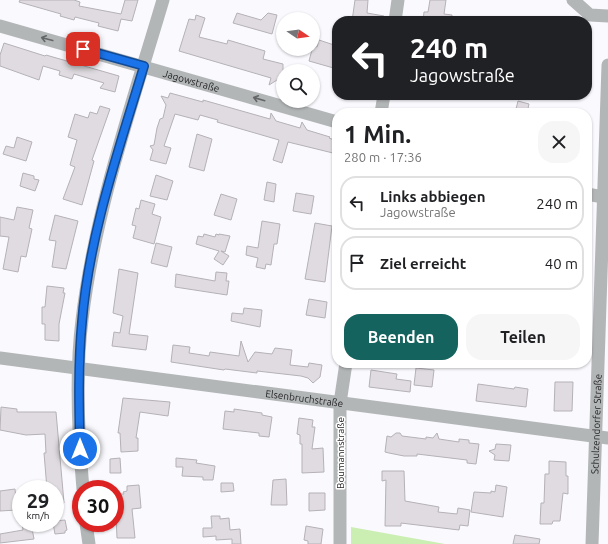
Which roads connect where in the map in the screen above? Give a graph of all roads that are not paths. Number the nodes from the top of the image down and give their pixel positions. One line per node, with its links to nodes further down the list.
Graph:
1 (164, 0): 8 (street)
2 (398, 0): 4 (street)
3 (573, 0): 5 (street)
4 (396, 16)
5 (608, 16)
6 (0, 26): 8 (street, Jagowstraße, one-way to 6)
7 (608, 65): 9 (street, Schulzendorfer Straße)
8 (144, 66): 10 (street, Jagowstraße, one-way to 8); 14 (street)
9 (608, 74): 12 (street, Schulzendorfer Straße)
10 (332, 121)
11 (592, 195): 12 (street)
12 (604, 197): 17 (street, Schulzendorfer Straße)
13 (0, 358): 14 (street, Elsenbruchstraße)
14 (80, 368): 16 (street, Elsenbruchstraße); 18 (street)
15 (345, 368): 16 (street, Boumannstraße)
16 (340, 403): 17 (street, Elsenbruchstraße); 21 (street, Boumannstraße)
17 (602, 437): 22 (street, Schulzendorfer Straße)
18 (82, 480)
19 (87, 532): 20 (street)
20 (89, 544)
21 (340, 544)
22 (592, 544)

